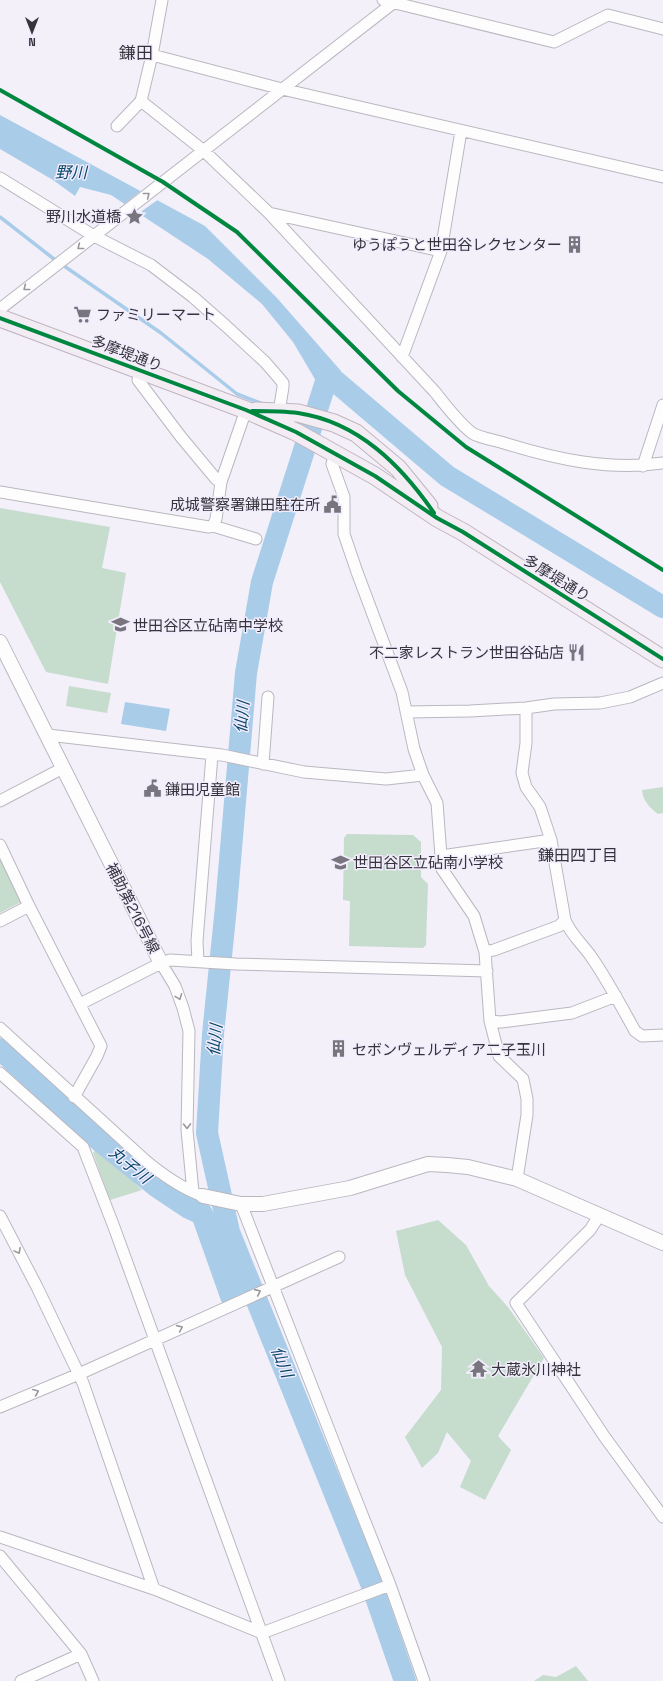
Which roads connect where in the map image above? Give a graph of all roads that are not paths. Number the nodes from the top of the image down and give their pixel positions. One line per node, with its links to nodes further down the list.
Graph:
1 (162, 0): 4 (street)
2 (391, 1): 3 (street); 5 (street)
3 (663, 29)
4 (152, 55): 5 (street); 6 (street)
5 (282, 89): 8 (street); 9 (street)
6 (141, 101): 7 (street); 9 (street)
7 (117, 126)
8 (461, 131): 10 (street); 14 (street)
9 (204, 151): 12 (street); 13 (street, one-way to 9)
10 (663, 176)
11 (0, 178): 13 (street)
12 (269, 212): 14 (street); 17 (street)
13 (94, 236): 15 (street, one-way to 15); 21 (street)
14 (441, 251): 17 (street)
15 (0, 309)
16 (0, 318): 18 (main road, 多摩堤通り)
17 (402, 357): 24 (street)
18 (140, 372): 20 (main road, 多摩堤通り); 25 (street)
19 (663, 405): 24 (street)
20 (246, 410): 21 (main road, 多摩堤通り); 22 (main road, 多摩堤通り); 25 (street)
21 (279, 412): 27 (main road, 多摩堤通り)
22 (329, 450): 27 (main road, 多摩堤通り); 35 (street)
23 (663, 463): 24 (street)
24 (643, 466)
25 (221, 482): 28 (street)
26 (0, 492): 28 (street)
27 (437, 518): 31 (main road, 多摩堤通り)
28 (213, 526): 29 (street)
29 (256, 539)
30 (0, 642): 36 (street, 補助第216号線)
31 (663, 659)
32 (663, 682): 34 (street)
33 (268, 697): 38 (street)
34 (526, 708): 35 (street); 42 (street)
35 (406, 712): 40 (street)
36 (48, 735): 37 (street); 39 (street, 補助第216号線)
37 (217, 755): 38 (street); 49 (street)
38 (258, 763): 40 (street)
39 (64, 768): 41 (street); 50 (street, 補助第216号線)
40 (423, 775): 44 (street)
41 (0, 801)
42 (551, 840): 44 (street); 46 (street)
43 (0, 845): 45 (street)
44 (441, 856): 48 (street)
45 (29, 906): 47 (street); 53 (street)
46 (565, 920): 48 (street); 52 (street)
47 (0, 921)
48 (485, 952): 51 (street)
49 (201, 962): 50 (street); 51 (street)
50 (161, 963): 53 (street); 60 (street, 補助第216号線, one-way to 60)
51 (488, 971): 54 (street)
52 (616, 996): 54 (street); 56 (street)
53 (80, 1004): 58 (street)
54 (490, 1021): 59 (street)
55 (0, 1028): 58 (street)
56 (663, 1035)
57 (0, 1073): 67 (street)
58 (74, 1097): 60 (street)
59 (517, 1179): 61 (street); 63 (street)
60 (198, 1194): 61 (street)
61 (241, 1204): 66 (street)
62 (0, 1216): 68 (street, one-way to 68)
63 (599, 1216): 64 (street); 70 (street)
64 (663, 1243)
65 (339, 1257): 66 (street)
66 (273, 1286): 67 (street, one-way to 66); 73 (street)
67 (154, 1340): 68 (street); 75 (street)
68 (79, 1374): 69 (street, one-way to 68); 74 (street)
69 (0, 1407)
70 (663, 1517)
71 (0, 1537): 74 (street)
72 (0, 1556): 76 (street)
73 (390, 1585): 75 (street); 80 (street)
74 (154, 1589): 75 (street)
75 (262, 1633): 79 (street)
76 (81, 1654): 77 (street); 78 (street)
77 (21, 1681)
78 (93, 1681)
79 (279, 1681)
80 (424, 1681)

